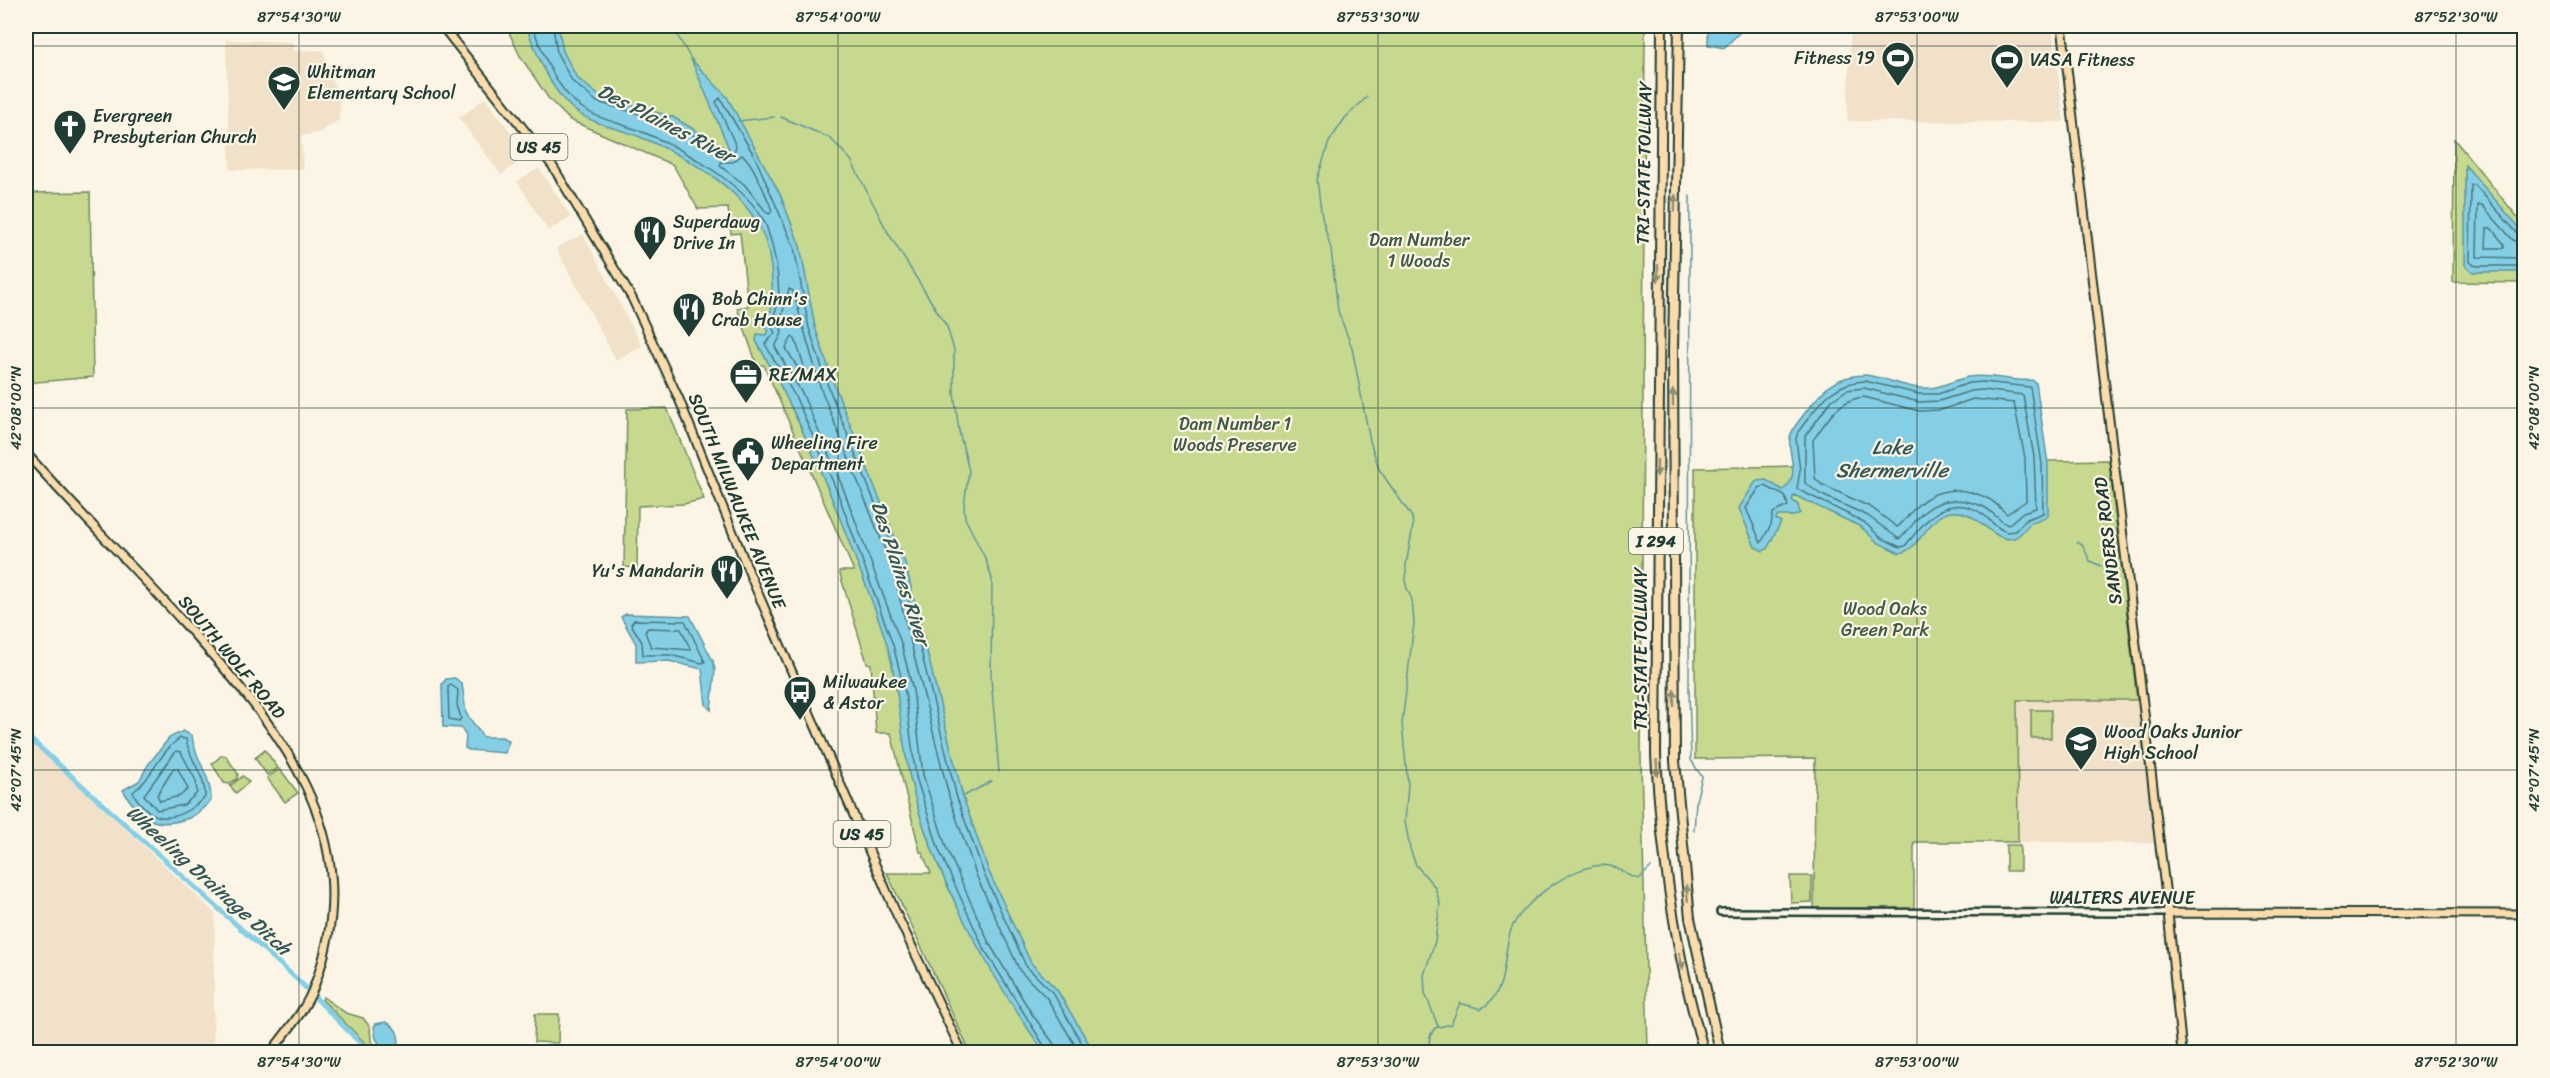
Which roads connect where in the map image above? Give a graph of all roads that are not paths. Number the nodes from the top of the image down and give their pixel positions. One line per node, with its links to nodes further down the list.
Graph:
1 (441, 26): 10 (main road, SOUTH MILWAUKEE AVENUE / US 45)
2 (1662, 26): 11 (highway, TRI-STATE TOLLWAY / I 294, one-way to 11)
3 (1679, 26): 12 (highway, TRI-STATE TOLLWAY / I 294, one-way to 3)
4 (2062, 26): 7 (main road, SANDERS ROAD)
5 (26, 453): 9 (main road, SOUTH WOLF ROAD)
6 (1720, 912): 7 (street, WALTERS AVENUE)
7 (2168, 914): 8 (main road, WALTERS AVENUE); 13 (main road, SANDERS ROAD)
8 (2524, 914)
9 (271, 1053)
10 (962, 1053)
11 (1704, 1053)
12 (1720, 1053)
13 (2182, 1053)

